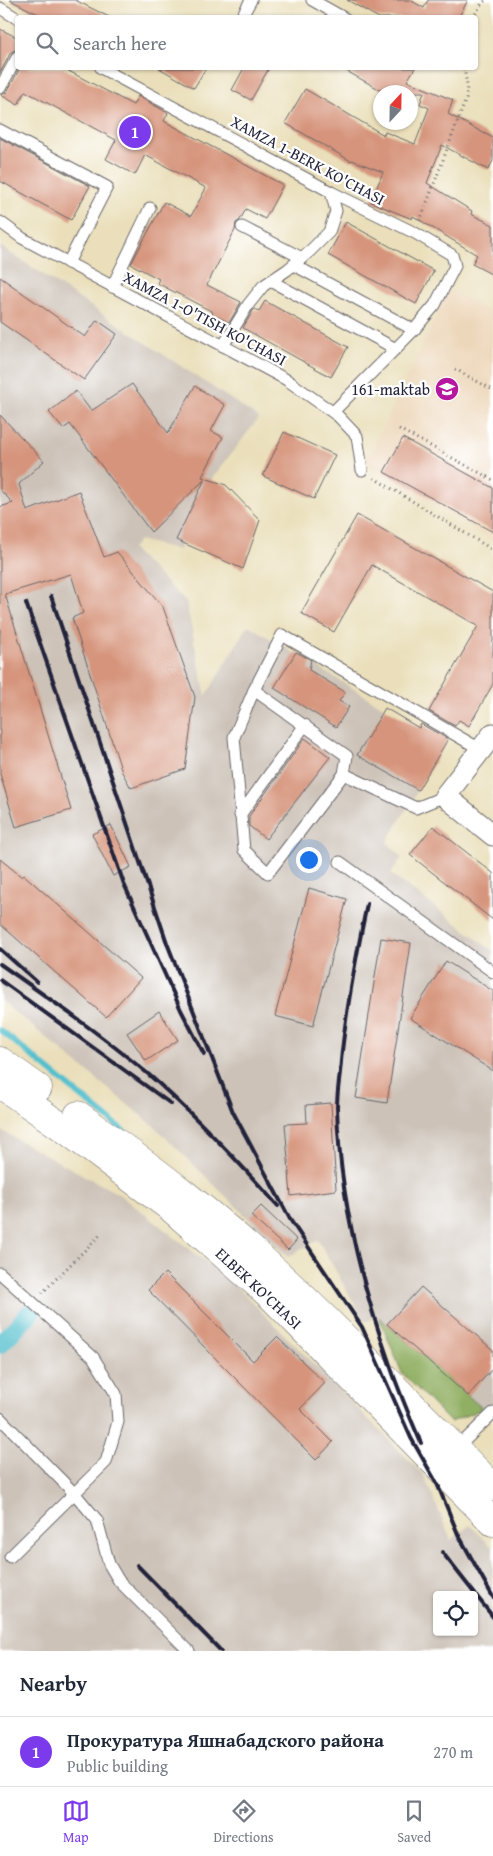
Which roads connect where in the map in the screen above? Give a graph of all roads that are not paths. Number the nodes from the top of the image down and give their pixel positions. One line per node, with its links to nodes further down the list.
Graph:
1 (250, 0): 4 (lane)
2 (312, 0): 5 (lane)
3 (0, 8): 6 (lane)
4 (242, 15)
5 (339, 15)
6 (15, 17)
7 (15, 61): 9 (lane)
8 (105, 70): 11 (lane, XAMZA 1-BERK KO'CHASI)
9 (0, 88)
10 (0, 130): 16 (lane)
11 (331, 192): 15 (lane); 19 (lane, XAMZA 1-BERK KO'CHASI)
12 (150, 208): 18 (lane)
13 (0, 222): 16 (lane, XAMZA 1-O'TISH KO'CHASI)
14 (242, 227): 15 (lane)
15 (298, 261): 17 (lane); 19 (lane)
16 (68, 263): 18 (lane, XAMZA 1-O'TISH KO'CHASI)
17 (271, 281): 20 (lane); 21 (lane)
18 (112, 287): 20 (lane, XAMZA 1-O'TISH KO'CHASI)
19 (414, 330): 21 (lane, XAMZA 1-BERK KO'CHASI)
20 (223, 346): 22 (lane, XAMZA 1-O'TISH KO'CHASI)
21 (396, 349): 22 (lane, XAMZA 1-BERK KO'CHASI)
22 (333, 412): 23 (lane, XAMZA 1-O'TISH KO'CHASI)
23 (362, 470)
24 (254, 690): 25 (lane); 26 (lane); 29 (lane)
25 (305, 725): 27 (lane); 29 (lane)
26 (487, 742): 28 (street)
27 (344, 774): 28 (lane); 29 (lane)
28 (446, 796): 30 (street)
29 (240, 815)
30 (493, 835)
31 (340, 862): 32 (lane)
32 (493, 972)
33 (0, 1061): 38 (main road, ELBEK KO'CHASI)
34 (0, 1084): 41 (main road, ELBEK KO'CHASI)
35 (0, 1273): 40 (lane)
36 (493, 1413): 38 (lane)
37 (0, 1418): 40 (lane)
38 (456, 1449): 39 (main road, ELBEK KO'CHASI)
39 (493, 1487)
40 (75, 1494): 42 (lane); 43 (lane)
41 (493, 1522)
42 (10, 1557)
43 (189, 1651)

